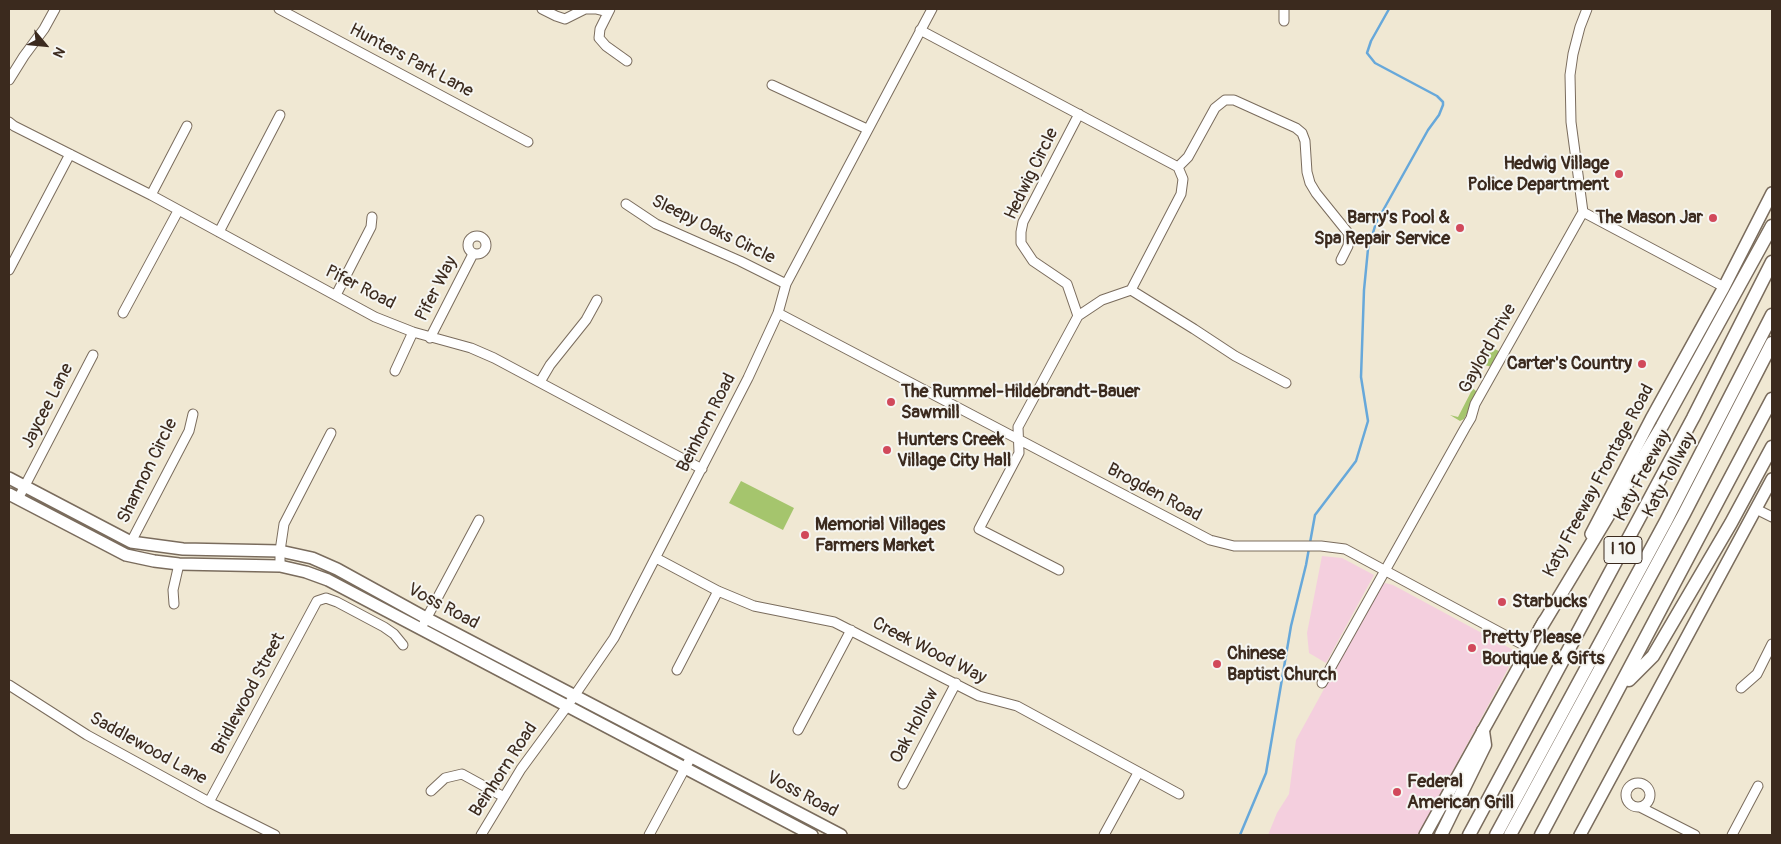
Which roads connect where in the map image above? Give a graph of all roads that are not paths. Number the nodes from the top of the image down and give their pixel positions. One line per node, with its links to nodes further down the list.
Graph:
1 (55, 9): 11 (street)
2 (279, 9): 18 (street, Hunters Park Lane)
3 (542, 9): 7 (street)
4 (932, 9): 9 (street, Beinhorn Road)
5 (1284, 9): 8 (street)
6 (1588, 9): 25 (street)
7 (609, 10): 10 (street)
8 (1284, 20)
9 (920, 30): 13 (street, Hedwig Circle); 17 (street, Beinhorn Road)
10 (627, 61)
11 (9, 80)
12 (772, 85): 17 (street)
13 (1079, 114): 20 (street, Hedwig Circle); 41 (street, Hedwig Circle)
14 (280, 115): 28 (street)
15 (9, 122): 19 (street, Pifer Road)
16 (187, 126): 22 (street)
17 (868, 129): 33 (street, Beinhorn Road)
18 (528, 142)
19 (70, 154): 22 (street, Pifer Road); 32 (street)
20 (1178, 167): 30 (street); 35 (street)
21 (1772, 193): 34 (main road, Katy Freeway Frontage Road)
22 (151, 195): 24 (street, Pifer Road)
23 (626, 204): 33 (street, Sleepy Oaks Circle)
24 (178, 211): 28 (street, Pifer Road); 39 (street)
25 (1583, 212): 34 (street); 70 (street, Gaylord Drive)
26 (372, 216): 36 (street)
27 (1772, 226): 75 (highway)
28 (219, 232): 36 (street, Pifer Road)
29 (473, 254): 43 (street, Pifer Way)
30 (1341, 260)
31 (1772, 262): 108 (highway, Katy Freeway / I 10)
32 (9, 270)
33 (786, 284): 38 (street, Beinhorn Road)
34 (1724, 287): 75 (main road, Katy Freeway Frontage Road)
35 (1131, 290): 41 (street); 48 (street)
36 (336, 295): 42 (street, Pifer Road)
37 (597, 300): 47 (street)
38 (778, 313): 52 (street, Brogden Road); 54 (street, Beinhorn Road)
39 (123, 314)
40 (1772, 315): 109 (highway, Katy Tollway)
41 (1078, 316): 52 (street)
42 (412, 332): 43 (street, Pifer Road); 46 (street)
43 (430, 338): 47 (street, Pifer Road)
44 (1772, 343): 110 (highway, Katy Tollway)
45 (93, 355): 57 (street, Jaycee Lane)
46 (395, 370)
47 (540, 382): 54 (street, Pifer Road)
48 (1286, 383)
49 (1772, 399): 84 (highway)
50 (193, 414): 63 (street, Shannon Circle)
51 (331, 432): 65 (street)
52 (1018, 439): 69 (street); 70 (street, Brogden Road)
53 (1772, 447): 84 (highway)
54 (702, 469): 66 (street, Beinhorn Road)
55 (9, 478): 57 (main road, Voss Road)
56 (1772, 479): 59 (main road)
57 (25, 486): 58 (street, Jaycee Lane); 62 (main road, Voss Road)
58 (13, 496): 64 (main road, Voss Road)
59 (1756, 509): 60 (street); 113 (main road)
60 (1772, 517)
61 (479, 520): 73 (street)
62 (112, 533): 63 (main road, Voss Road); 64 (main road)
63 (131, 542): 65 (main road, Voss Road)
64 (106, 545): 67 (main road, Voss Road)
65 (280, 552): 68 (street); 73 (main road, Voss Road)
66 (656, 558): 71 (street, Creek Wood Way); 86 (street, Beinhorn Road)
67 (179, 564): 68 (main road, Voss Road); 72 (street)
68 (280, 566): 74 (main road, Voss Road)
69 (1059, 570)
70 (1384, 570): 79 (street, Brogden Road); 81 (street, Gaylord Drive)
71 (718, 591): 76 (street, Creek Wood Way); 80 (street)
72 (174, 604)
73 (426, 618): 74 (street); 86 (main road, Voss Road)
74 (420, 629): 86 (main road, Voss Road)
75 (1540, 629): 79 (main road, Katy Freeway Frontage Road)
76 (851, 630): 82 (street, Creek Wood Way); 87 (street)
77 (1772, 644): 85 (street)
78 (403, 645): 97 (street, Bridlewood Street)
79 (1529, 648): 88 (main road, Katy Freeway Frontage Road)
80 (677, 670)
81 (1322, 682)
82 (956, 683): 91 (street, Creek Wood Way); 92 (street, Oak Hollow)
83 (9, 685): 97 (street, Saddlewood Lane)
84 (1620, 688): 99 (highway)
85 (1741, 688)
86 (571, 701): 89 (main road, Voss Road); 90 (main road, Voss Road); 96 (street, Beinhorn Road)
87 (798, 730)
88 (1483, 731): 106 (main road, Katy Freeway Frontage Road); 107 (highway)
89 (691, 756): 90 (street); 100 (main road, Voss Road)
90 (685, 767): 103 (street); 104 (main road, Voss Road)
91 (1138, 773): 95 (street, Creek Wood Way); 105 (street)
92 (903, 784)
93 (1758, 786): 115 (street)
94 (431, 791): 96 (street)
95 (1178, 794)
96 (504, 797): 102 (street, Beinhorn Road)
97 (209, 802): 101 (street, Saddlewood Lane)
98 (1640, 807): 114 (street)
99 (1551, 818): 111 (highway); 112 (highway)
100 (833, 834)
101 (275, 835)
102 (481, 835)
103 (649, 835)
104 (812, 835)
105 (1104, 835)
106 (1425, 835)
107 (1441, 835)
108 (1469, 835)
109 (1496, 835)
110 (1510, 835)
111 (1541, 835)
112 (1546, 835)
113 (1580, 835)
114 (1695, 835)
115 (1732, 835)

